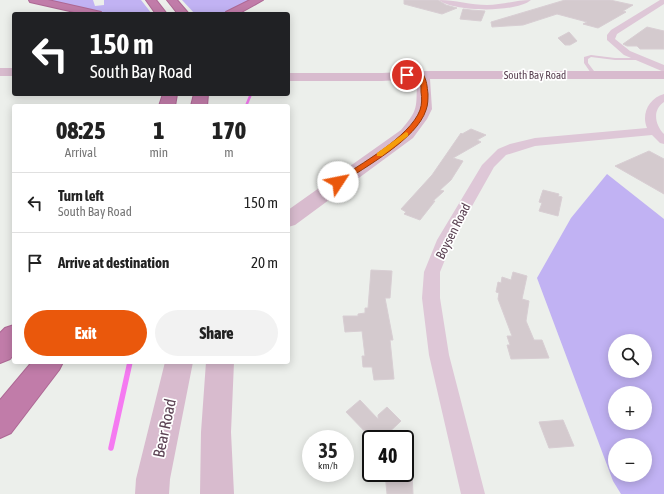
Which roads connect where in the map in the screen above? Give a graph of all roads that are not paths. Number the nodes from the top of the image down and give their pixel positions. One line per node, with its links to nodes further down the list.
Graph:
1 (34, 0): 8 (highway)
2 (151, 0): 9 (highway)
3 (172, 0): 10 (highway)
4 (258, 0): 11 (highway)
5 (443, 0): 6 (street)
6 (527, 0)
7 (664, 1): 12 (street)
8 (88, 12)
9 (160, 12)
10 (182, 12)
11 (234, 12)
12 (642, 59): 13 (street); 18 (lane)
13 (664, 70)
14 (0, 72): 15 (street)
15 (12, 72)
16 (290, 73): 17 (street, South Bay Road)
17 (414, 75): 18 (street, South Bay Road); 22 (street, South Bay Road); 25 (street)
18 (595, 75): 19 (street, South Bay Road)
19 (664, 75)
20 (0, 76): 21 (street)
21 (12, 76)
22 (290, 77)
23 (664, 97): 24 (street)
24 (659, 136): 34 (street, Boysen Road)
25 (290, 220)
26 (12, 338): 27 (highway)
27 (0, 352)
28 (47, 364): 31 (highway)
29 (179, 364): 32 (street, Bear Road)
30 (220, 364): 33 (street)
31 (0, 423)
32 (152, 494)
33 (217, 494)
34 (473, 494)

